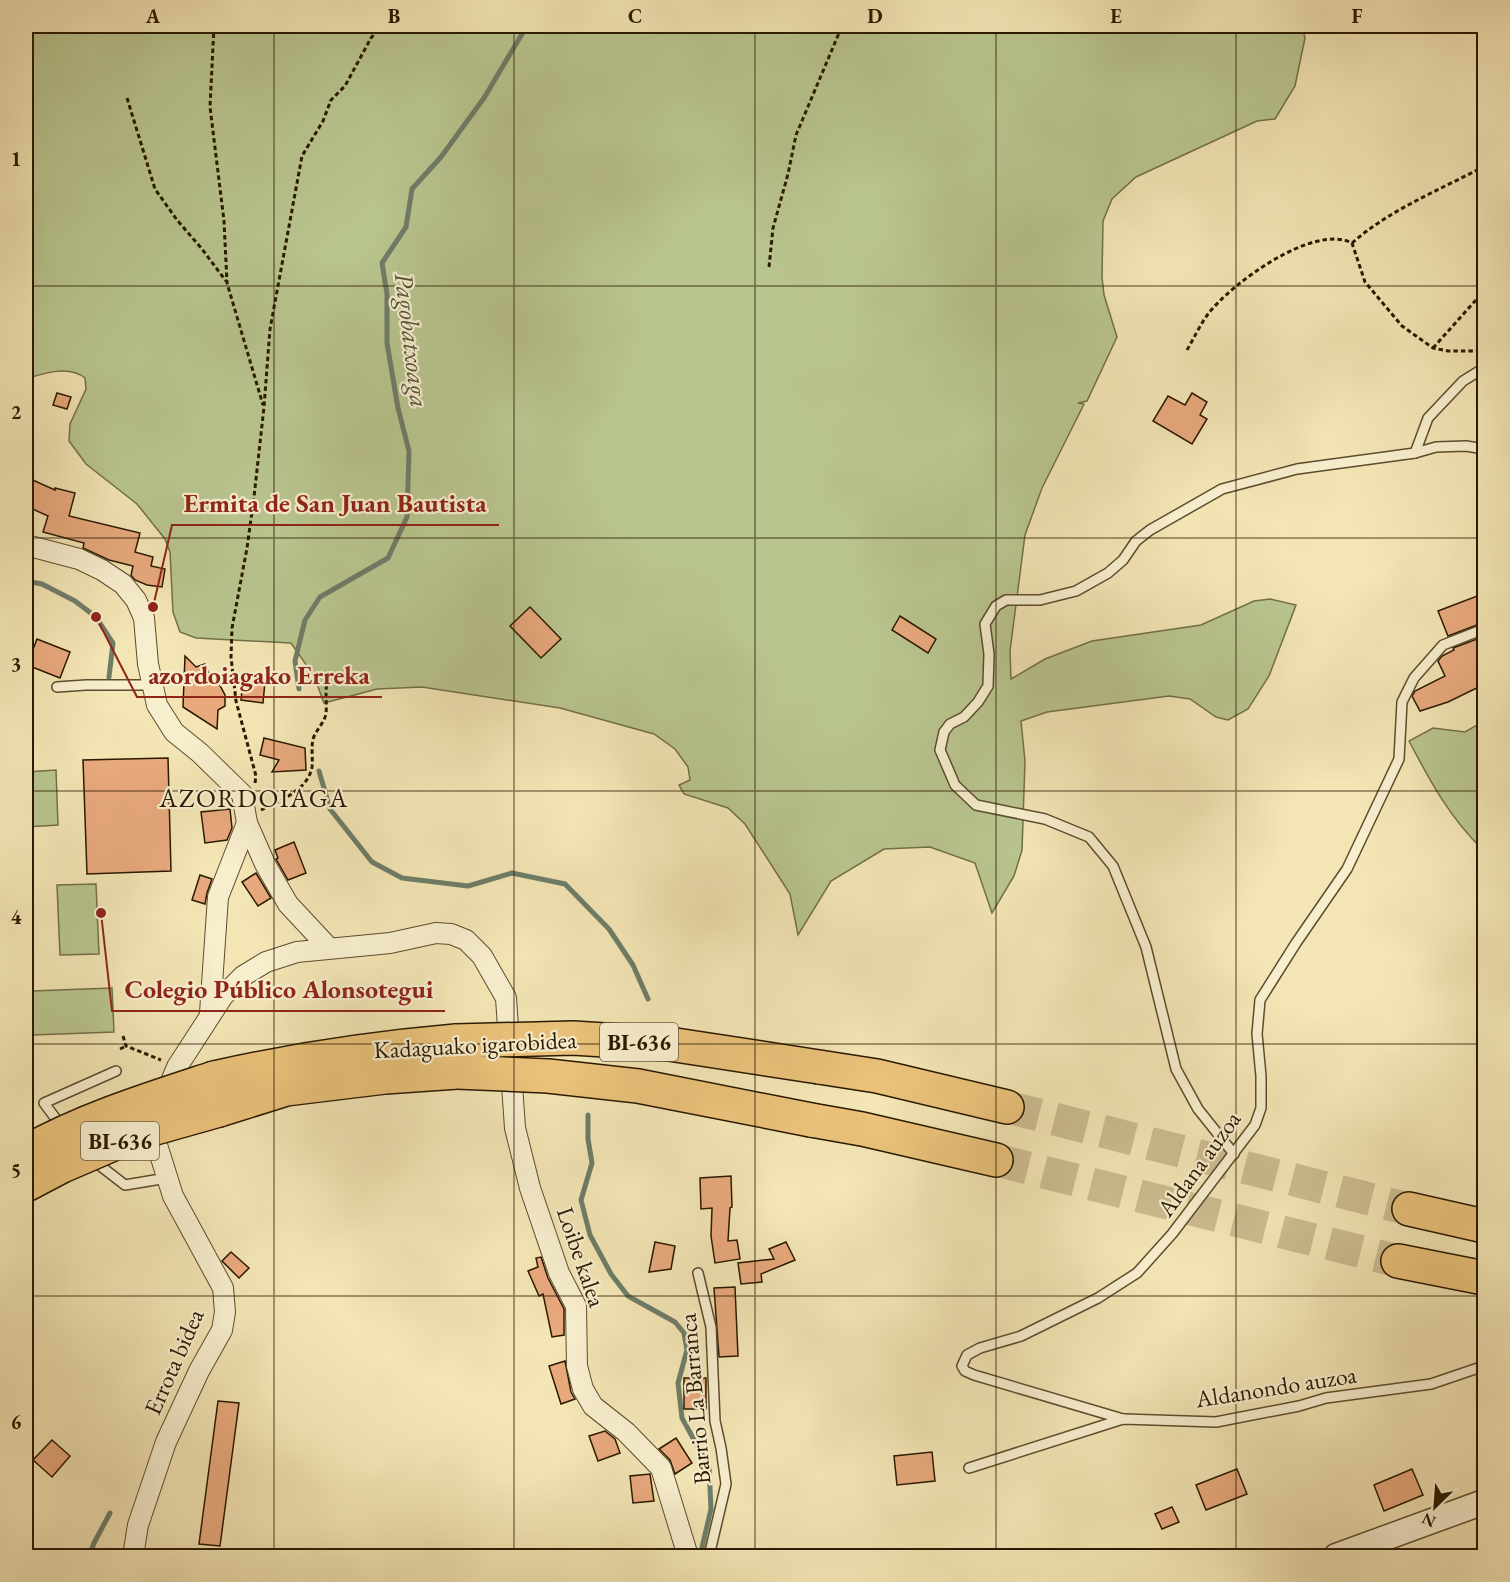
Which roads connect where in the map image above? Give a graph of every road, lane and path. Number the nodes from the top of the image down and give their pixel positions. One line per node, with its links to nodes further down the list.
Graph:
1 (214, 26): 8 (path)
2 (381, 26): 14 (path)
3 (842, 26): 7 (path)
4 (127, 98): 8 (path)
5 (1485, 170): 6 (path)
6 (1352, 243): 10 (path); 11 (path)
7 (769, 267)
8 (227, 283): 14 (path)
9 (1485, 291): 10 (path)
10 (1433, 348): 12 (path)
11 (1187, 350)
12 (1485, 351)
13 (1485, 368): 16 (lane)
14 (264, 407): 22 (path)
15 (1485, 449): 16 (lane)
16 (1415, 453): 36 (lane)
17 (26, 545): 20 (street)
18 (1485, 629): 36 (lane, Aldana auzoa)
19 (327, 682): 23 (path)
20 (153, 685): 21 (lane); 23 (street)
21 (57, 687)
22 (256, 776)
23 (247, 820): 24 (street); 25 (street)
24 (329, 948): 25 (street, Errota bidea); 50 (street, Loibe kalea)
25 (209, 1019): 30 (street, Errota bidea)
26 (123, 1036): 27 (path)
27 (126, 1046): 28 (path); 30 (path)
28 (120, 1049)
29 (457, 1056): 32 (highway, Kadaguako igarobidea / BI-636, bridge); 35 (highway, Kadaguako igarobidea / BI-636, bridge); 37 (highway, Kadaguako igarobidea / BI-636, bridge); 38 (highway, Kadaguako igarobidea / BI-636, bridge)
30 (177, 1067): 39 (street, Errota bidea)
31 (116, 1071): 33 (lane)
32 (1007, 1107)
33 (70, 1139)
34 (76, 1148): 39 (lane)
35 (26, 1152)
36 (1234, 1154): 46 (lane, Aldana auzoa)
37 (996, 1160)
38 (26, 1185)
39 (170, 1187): 49 (street, Errota bidea)
40 (1409, 1209): 41 (highway)
41 (1485, 1226)
42 (1398, 1261): 44 (highway)
43 (698, 1273): 51 (lane, Barrio La Barranca)
44 (1485, 1278)
45 (1485, 1366): 46 (lane, Aldanondo auzoa)
46 (1123, 1419): 47 (lane, Aldanondo auzoa)
47 (969, 1468)
48 (1485, 1502): 52 (street)
49 (133, 1557)
50 (688, 1557)
51 (709, 1557)
52 (1336, 1557)

